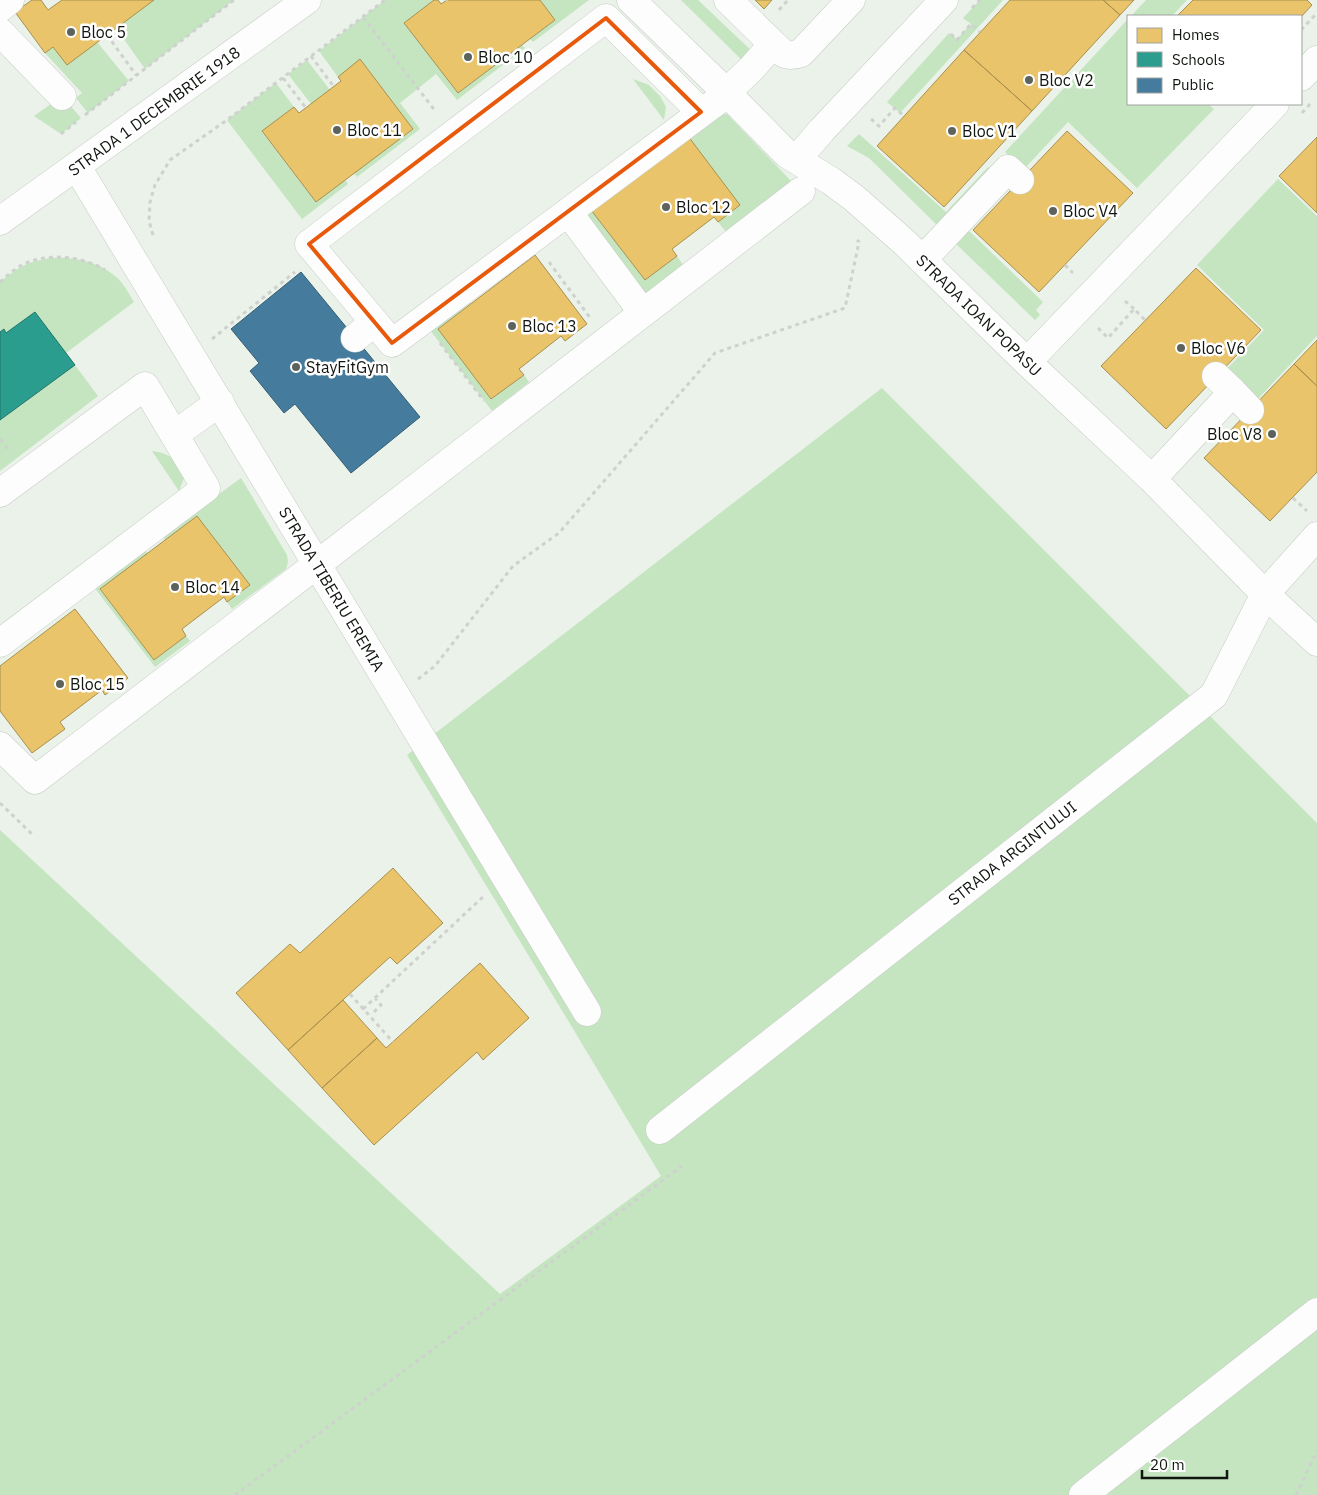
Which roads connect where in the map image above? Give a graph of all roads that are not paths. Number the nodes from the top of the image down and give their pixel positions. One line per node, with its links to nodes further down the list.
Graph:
1 (10, 0): 7 (street)
2 (307, 0): 17 (street, STRADA 1 DECEMBRIE 1918)
3 (631, 0): 12 (street, STRADA IOAN POPASU)
4 (728, 0): 9 (street)
5 (851, 0): 9 (street)
6 (944, 0): 16 (street)
7 (0, 8)
8 (0, 32): 13 (street)
9 (773, 44): 12 (street)
10 (1317, 60): 11 (street)
11 (1302, 76)
12 (726, 92): 15 (street); 16 (street, STRADA IOAN POPASU)
13 (62, 96)
14 (1274, 105): 24 (street)
15 (701, 112): 20 (street); 20 (street)
16 (797, 160): 22 (street, STRADA IOAN POPASU)
17 (77, 167): 21 (street, STRADA 1 DECEMBRIE 1918); 26 (street, STRADA TIBERIU EREMIA)
18 (1007, 168): 22 (street)
19 (801, 191): 23 (street)
20 (568, 212): 23 (street)
21 (0, 221)
22 (922, 260): 24 (street, STRADA IOAN POPASU)
23 (642, 313): 31 (street)
24 (1026, 362): 28 (street, STRADA IOAN POPASU)
25 (1233, 393): 28 (street)
26 (220, 402): 27 (street); 31 (street, STRADA TIBERIU EREMIA)
27 (174, 435): 29 (street); 34 (street)
28 (1152, 479): 32 (street, STRADA IOAN POPASU)
29 (0, 494)
30 (1313, 524): 32 (street, STRADA ARGINTULUI)
31 (317, 564): 35 (street); 36 (street, STRADA TIBERIU EREMIA)
32 (1265, 594): 33 (street, STRADA IOAN POPASU); 37 (street, STRADA ARGINTULUI)
33 (1317, 642)
34 (0, 644)
35 (0, 746)
36 (588, 1012)
37 (660, 1130)
38 (1317, 1312): 39 (street)
39 (1082, 1495)

